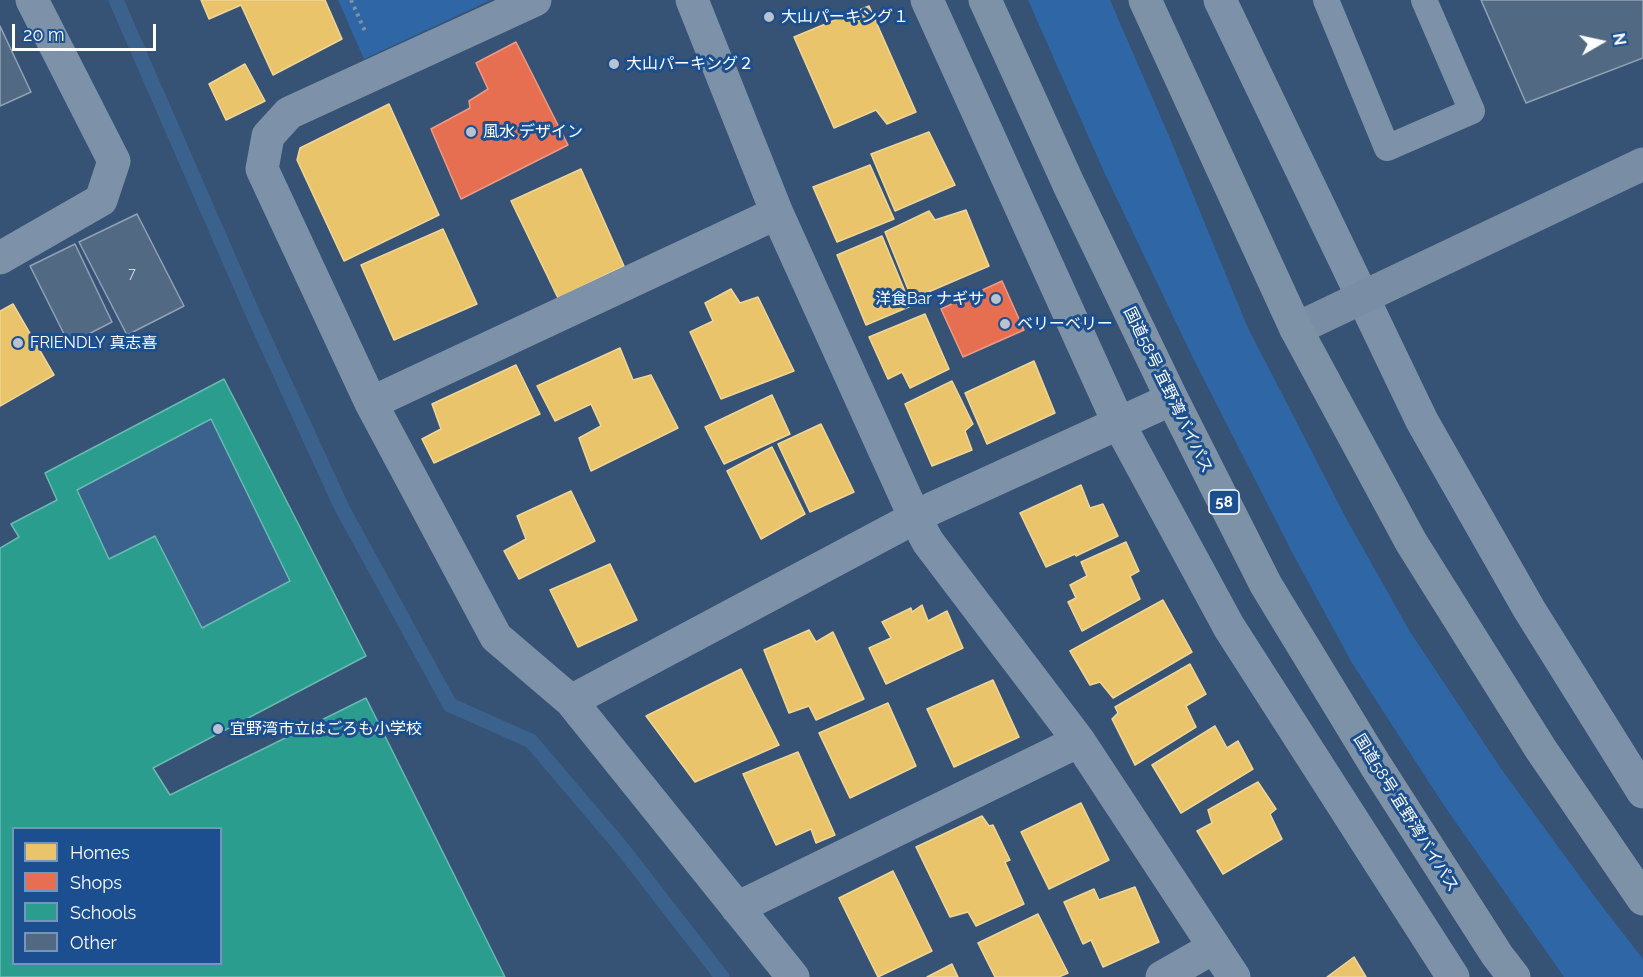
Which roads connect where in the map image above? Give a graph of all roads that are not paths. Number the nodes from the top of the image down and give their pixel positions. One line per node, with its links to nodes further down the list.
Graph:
1 (32, 0): 12 (street)
2 (535, 0): 16 (street)
3 (692, 0): 11 (street)
4 (927, 0): 17 (street)
5 (985, 0): 15 (highway, 国道58号 宜野湾バイパス / 58)
6 (1145, 0): 14 (highway)
7 (1220, 0): 13 (street)
8 (1326, 0): 9 (lane)
9 (1424, 0)
10 (1643, 164): 13 (street)
11 (777, 213): 16 (street); 18 (street)
12 (0, 258)
13 (1362, 297): 14 (street); 21 (street)
14 (1296, 329): 22 (highway)
15 (1172, 399): 17 (street); 29 (highway, 国道58号 宜野湾バイパス / 58)
16 (371, 403): 19 (street)
17 (1119, 423): 18 (street); 28 (street)
18 (915, 518): 19 (street); 20 (street)
19 (571, 701): 23 (street)
20 (1079, 741): 23 (street); 24 (street)
21 (1643, 792)
22 (1643, 899)
23 (737, 908): 25 (street)
24 (1213, 948): 26 (street); 27 (street)
25 (793, 977)
26 (1162, 977)
27 (1234, 977)
28 (1453, 977)
29 (1514, 977)

